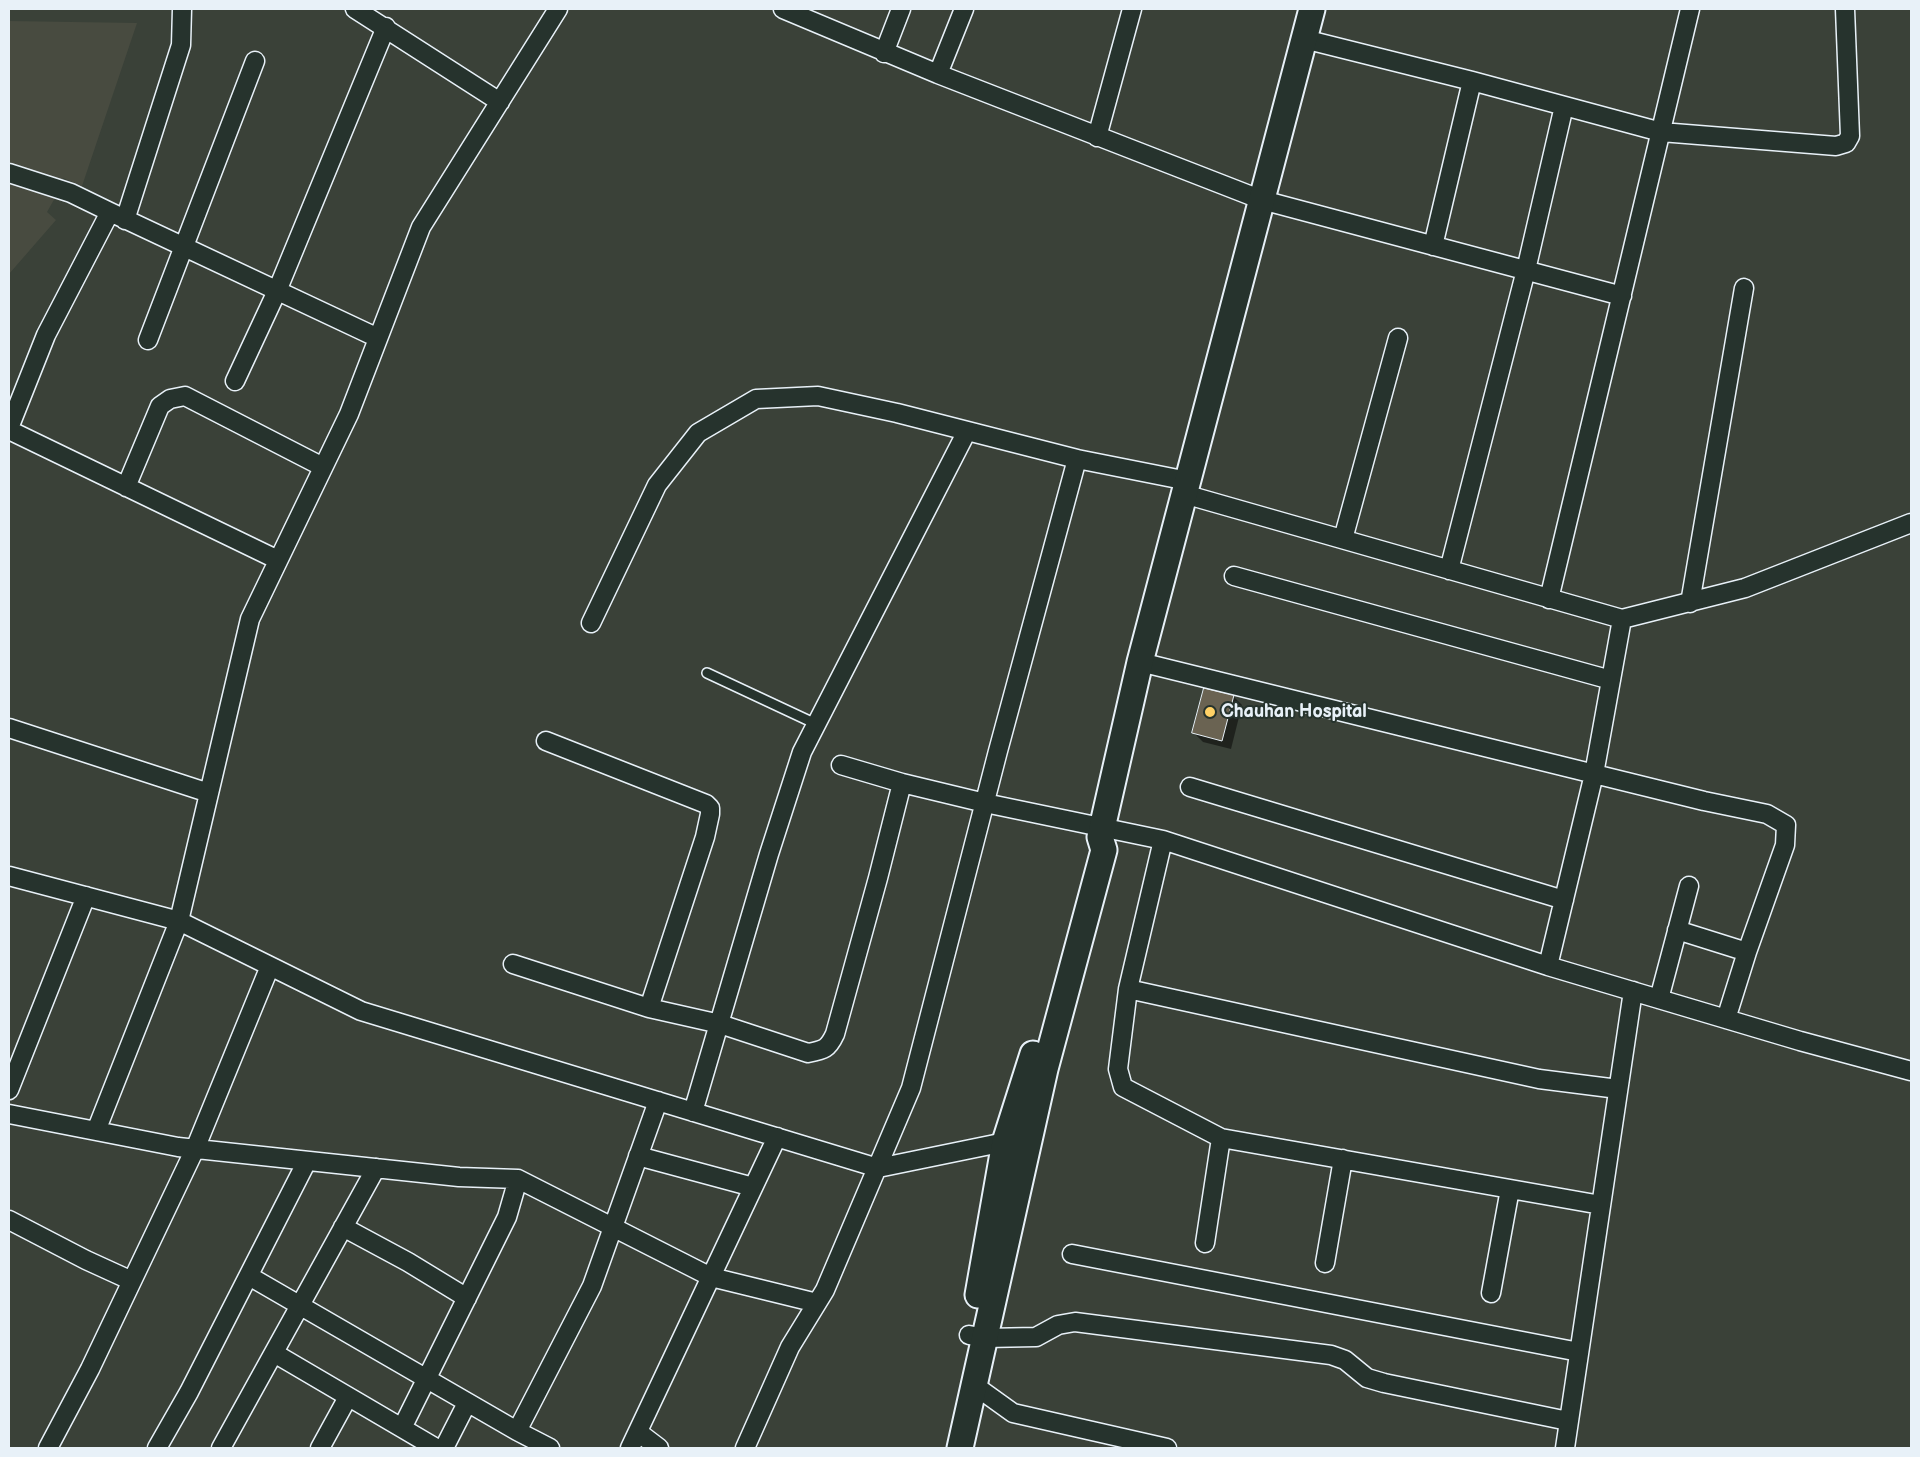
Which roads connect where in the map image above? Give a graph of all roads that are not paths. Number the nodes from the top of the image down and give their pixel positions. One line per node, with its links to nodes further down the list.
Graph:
1 (182, 9): 23 (street)
2 (355, 9): 11 (street)
3 (558, 9): 17 (street)
4 (783, 9): 13 (street)
5 (901, 9): 13 (street)
6 (964, 9): 15 (street)
7 (1132, 9): 20 (street)
8 (1312, 9): 12 (street)
9 (1690, 9): 19 (street)
10 (1845, 9): 19 (street)
11 (386, 27): 17 (street); 28 (street)
12 (1304, 38): 16 (street); 22 (street)
13 (884, 53): 15 (street)
14 (255, 61): 25 (street)
15 (938, 74): 20 (street)
16 (1472, 81): 18 (street); 24 (street)
17 (500, 102): 30 (street)
18 (1564, 106): 19 (street); 26 (street)
19 (1661, 132): 29 (street)
20 (1097, 137): 22 (street)
21 (9, 173): 23 (street)
22 (1262, 200): 24 (street); 39 (street)
23 (118, 216): 25 (street); 34 (street)
24 (1433, 246): 26 (street)
25 (183, 247): 28 (street); 32 (street)
26 (1526, 270): 29 (street); 43 (street)
27 (1744, 288): 46 (street)
28 (277, 291): 30 (street); 33 (street)
29 (1622, 296): 45 (street)
30 (378, 338): 37 (street)
31 (1398, 338): 41 (street)
32 (148, 340)
33 (236, 381)
34 (9, 429): 38 (street)
35 (966, 431): 36 (street); 48 (street); 52 (street)
36 (1076, 458): 39 (street); 60 (street)
37 (323, 467): 38 (street); 42 (street)
38 (126, 487): 42 (street)
39 (1186, 488): 41 (street); 49 (street)
40 (1911, 523): 46 (street)
41 (1343, 539): 43 (street)
42 (278, 560): 59 (street)
43 (1449, 570): 45 (street)
44 (1234, 576): 51 (street)
45 (1549, 598): 47 (street)
46 (1690, 603): 47 (street)
47 (1622, 619): 51 (street)
48 (591, 623)
49 (1140, 662): 56 (street); 61 (street)
50 (707, 673): 52 (lane)
51 (1611, 680): 56 (street)
52 (816, 724): 78 (street)
53 (9, 728): 59 (street)
54 (546, 741): 76 (street)
55 (841, 765): 57 (street)
56 (1594, 774): 66 (street); 69 (street)
57 (902, 783): 60 (street); 78 (street)
58 (1190, 787): 66 (street)
59 (209, 793): 67 (street)
60 (985, 803): 61 (street); 94 (street)
61 (1101, 832): 62 (street); 88 (street); 112 (street)
62 (1163, 840): 72 (street); 73 (street)
63 (9, 876): 65 (street)
64 (1689, 886): 68 (street)
65 (86, 896): 67 (street); 81 (street)
66 (1564, 900): 72 (street)
67 (179, 921): 71 (street); 85 (street)
68 (1677, 930): 69 (street); 75 (street)
69 (1747, 952): 77 (street)
70 (513, 964): 76 (street)
71 (270, 966): 82 (street); 89 (street)
72 (1548, 966): 74 (street)
73 (1128, 989): 80 (street); 87 (street)
74 (1633, 991): 75 (street); 80 (street)
75 (1659, 999): 77 (street)
76 (648, 1008): 78 (street)
77 (1726, 1019): 79 (street)
78 (720, 1024): 83 (street)
79 (1911, 1071)
80 (1618, 1089): 98 (street)
81 (9, 1090)
82 (658, 1101): 83 (street); 90 (street)
83 (693, 1112): 86 (street)
84 (9, 1114): 85 (street)
85 (96, 1131): 89 (street)
86 (777, 1137): 94 (street); 96 (street)
87 (1222, 1138): 91 (street); 102 (street)
88 (1006, 1142): 94 (street); 112 (street)
89 (195, 1148): 92 (street); 107 (street)
90 (638, 1156): 96 (street); 101 (street)
91 (1343, 1159): 97 (street); 104 (street)
92 (307, 1161): 93 (street); 105 (street)
93 (376, 1168): 95 (street); 100 (street)
94 (878, 1168): 110 (street)
95 (518, 1179): 101 (street); 109 (street)
96 (753, 1188): 106 (street)
97 (1510, 1189): 98 (street); 108 (street)
98 (1601, 1205): 113 (street)
99 (10, 1224): 107 (street)
100 (343, 1227): 109 (street); 111 (street)
101 (612, 1227): 106 (street); 121 (street)
102 (1205, 1243)
103 (1072, 1254): 113 (street)
104 (1325, 1263)
105 (249, 1276): 111 (street); 124 (street)
106 (711, 1277): 110 (street); 122 (street)
107 (132, 1281): 123 (street)
108 (1491, 1293)
109 (467, 1298): 115 (street)
110 (817, 1303): 132 (street)
111 (300, 1305): 114 (street); 115 (street)
112 (977, 1337): 116 (street); 119 (street); 133 (street)
113 (1579, 1352): 119 (street)
114 (274, 1353): 117 (street); 125 (street)
115 (426, 1378): 118 (street); 120 (street)
116 (974, 1385): 134 (street); 135 (street)
117 (348, 1397): 120 (street); 126 (street)
118 (468, 1403): 121 (street); 128 (street)
119 (1568, 1421): 136 (street)
120 (402, 1428): 127 (street)
121 (517, 1432): 129 (street)
122 (638, 1432): 130 (street); 131 (street)
123 (48, 1448)
124 (157, 1448)
125 (221, 1448)
126 (320, 1448)
127 (436, 1448)
128 (444, 1448)
129 (550, 1448)
130 (630, 1448)
131 (659, 1448)
132 (745, 1448)
133 (943, 1448)
134 (960, 1448)
135 (1167, 1448)
136 (1565, 1448)

